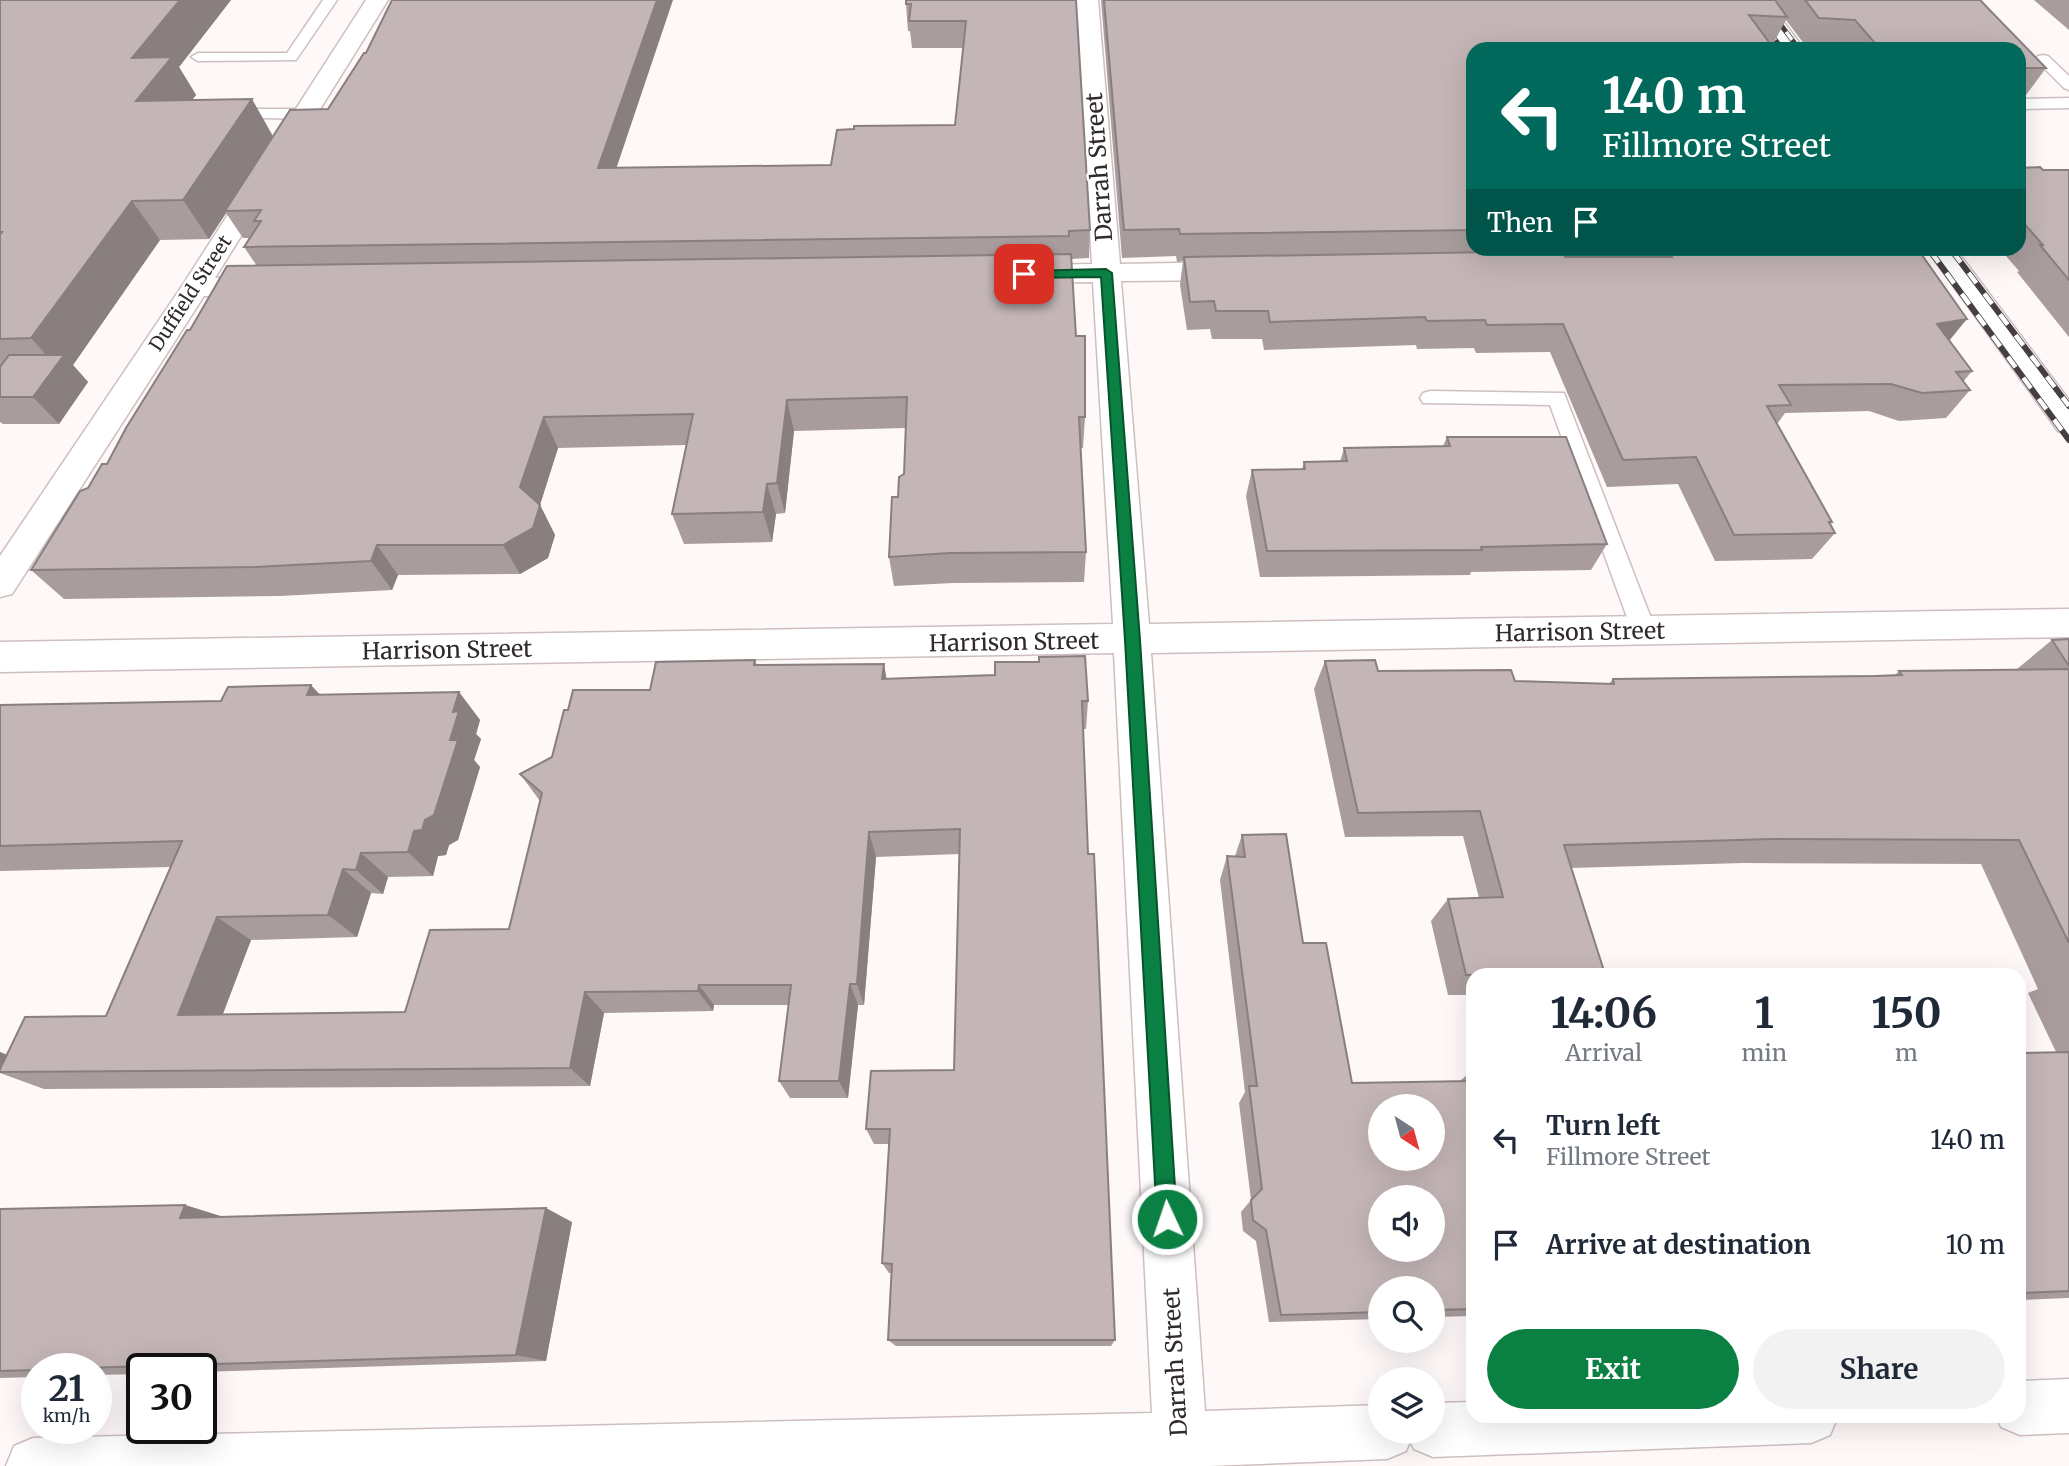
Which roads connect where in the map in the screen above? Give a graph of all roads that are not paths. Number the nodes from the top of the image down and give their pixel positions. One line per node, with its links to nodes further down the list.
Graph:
1 (330, 0): 6 (lane)
2 (377, 0): 12 (street, Duffield Street)
3 (1087, 0): 15 (street, Darrah Street)
4 (1756, 0): 5 (street)
5 (1787, 42)
6 (198, 57)
7 (2043, 59): 8 (lane)
8 (2069, 85)
9 (2069, 103): 10 (lane)
10 (2026, 104)
11 (214, 114): 12 (lane)
12 (305, 114): 18 (street, Duffield Street)
13 (1938, 257): 20 (street)
14 (1259, 271): 15 (street)
15 (1106, 273): 16 (street); 24 (street, Darrah Street)
16 (996, 275)
17 (292, 285): 18 (street)
18 (195, 287): 21 (street, Duffield Street)
19 (1430, 398): 23 (lane)
20 (2069, 423)
21 (0, 583)
22 (2069, 623): 23 (street, Harrison Street)
23 (1644, 631): 24 (street, Harrison Street)
24 (1132, 640): 25 (street, Harrison Street); 31 (street, Darrah Street)
25 (0, 657)
26 (2069, 1406): 27 (street)
27 (2026, 1408)
28 (1622, 1423): 29 (street)
29 (1445, 1430)
30 (1368, 1434): 31 (street)
31 (1181, 1453): 32 (street)
32 (33, 1465)

